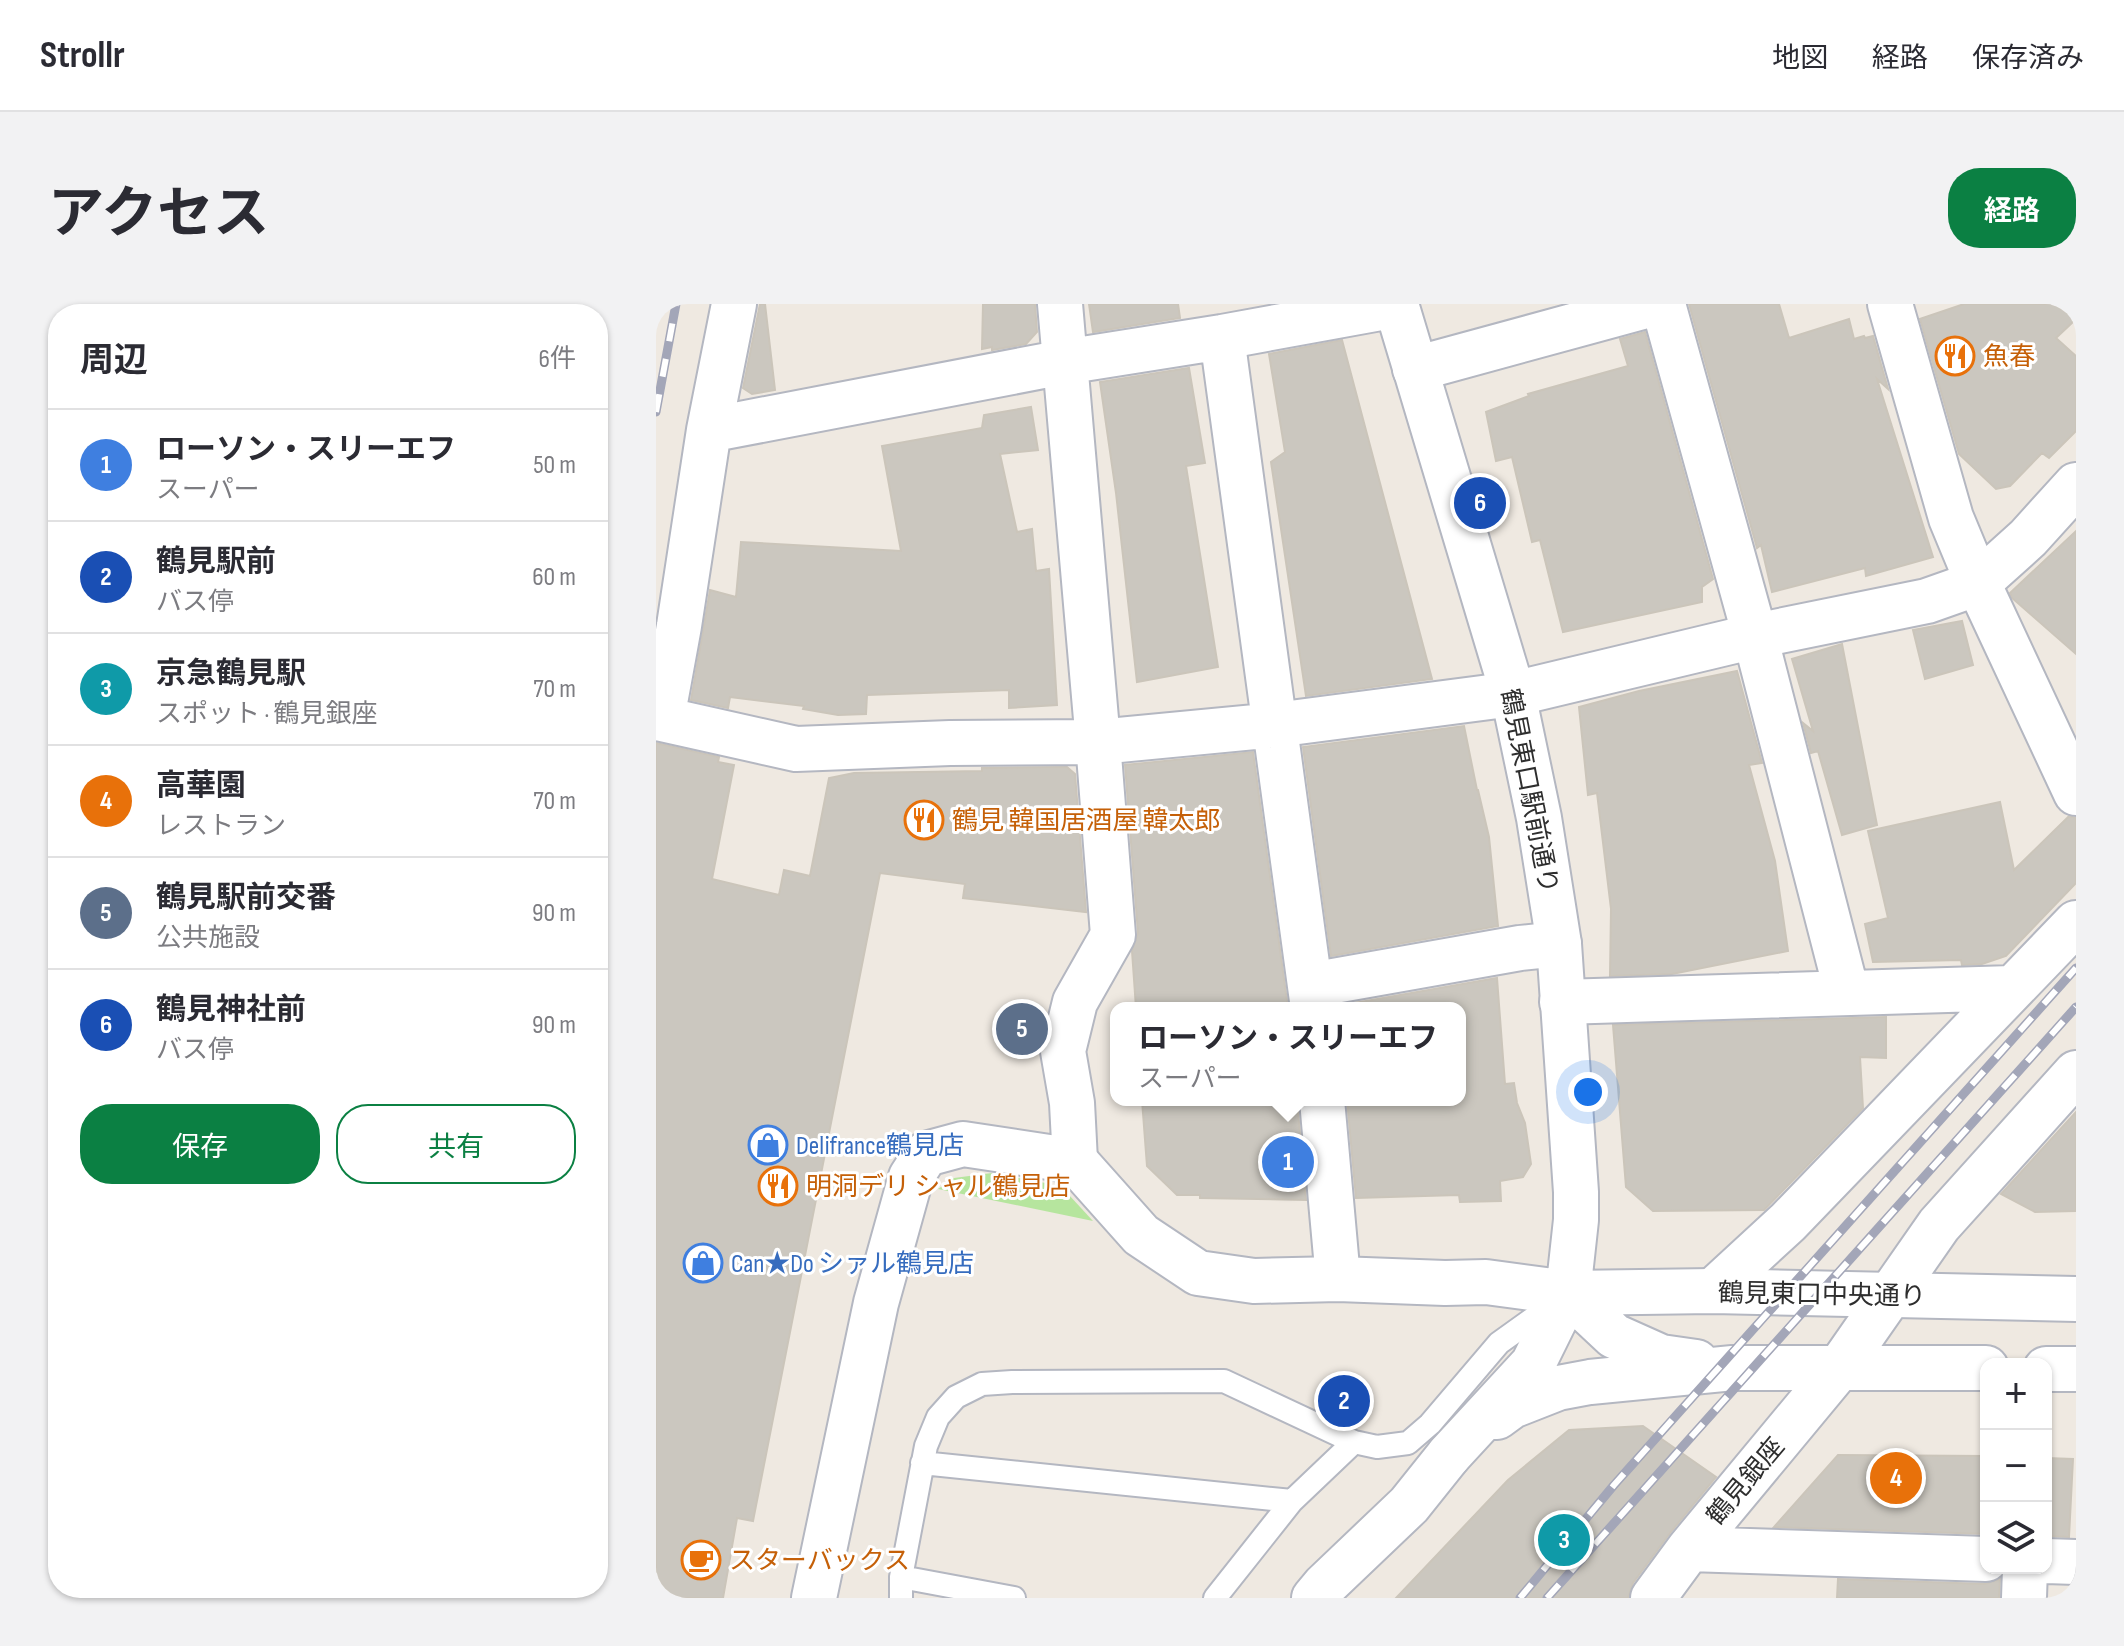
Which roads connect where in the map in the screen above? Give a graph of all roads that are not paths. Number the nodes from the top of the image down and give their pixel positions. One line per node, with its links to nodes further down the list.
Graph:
1 (734, 304): 10 (street)
2 (1060, 304): 8 (street)
3 (1396, 304): 7 (street); 9 (street, 鶴見東口駅前通り)
4 (1653, 304): 9 (street)
5 (1663, 304): 13 (street)
6 (1890, 304): 12 (street)
7 (1222, 337): 8 (street); 15 (street)
8 (1064, 362): 10 (street); 16 (street)
9 (1415, 369): 14 (street, 鶴見東口駅前通り)
10 (709, 430): 16 (street)
11 (2076, 485): 12 (street)
12 (1978, 583): 13 (street); 17 (street)
13 (1755, 636): 14 (street); 21 (street)
14 (1513, 694): 15 (street); 19 (street, 鶴見東口駅前通り)
15 (1275, 725): 16 (street); 22 (street)
16 (1098, 742): 26 (street)
17 (2076, 793)
18 (2076, 923): 20 (street)
19 (1559, 944): 22 (street); 23 (street, 鶴見東口駅前通り)
20 (2012, 988): 21 (street); 28 (street)
21 (1847, 993): 23 (street)
22 (1312, 996)
23 (1562, 1002): 29 (street, 鶴見東口駅前通り)
24 (2076, 1073): 30 (street, 鶴見銀座)
25 (1323, 1106): 27 (street)
26 (1075, 1161): 27 (street, 鶴見東口中央通り); 47 (street)
27 (1338, 1279): 29 (street, 鶴見東口中央通り)
28 (1713, 1291): 29 (street, 鶴見東口中央通り); 30 (street, 鶴見東口中央通り)
29 (1568, 1293): 33 (street); 37 (lane); 38 (street, 鶴見東口駅前通り)
30 (1889, 1296): 31 (street, 鶴見東口中央通り); 32 (street, 鶴見銀座)
31 (2076, 1299)
32 (1840, 1367): 33 (street); 34 (street); 41 (street, 鶴見銀座)
33 (1733, 1368): 38 (street)
34 (1980, 1368)
35 (2052, 1369): 36 (street)
36 (2076, 1369)
37 (1354, 1442): 39 (lane); 40 (lane)
38 (1449, 1455): 50 (street)
39 (922, 1463): 40 (lane); 46 (lane)
40 (1292, 1501): 49 (lane)
41 (1689, 1549): 42 (street); 51 (street, 鶴見銀座)
42 (1980, 1559)
43 (2052, 1561): 44 (street)
44 (2076, 1562)
45 (2025, 1574): 52 (street)
46 (901, 1588): 48 (lane)
47 (814, 1598)
48 (1014, 1598)
49 (1215, 1598)
50 (1314, 1598)
51 (1653, 1598)
52 (2024, 1598)

